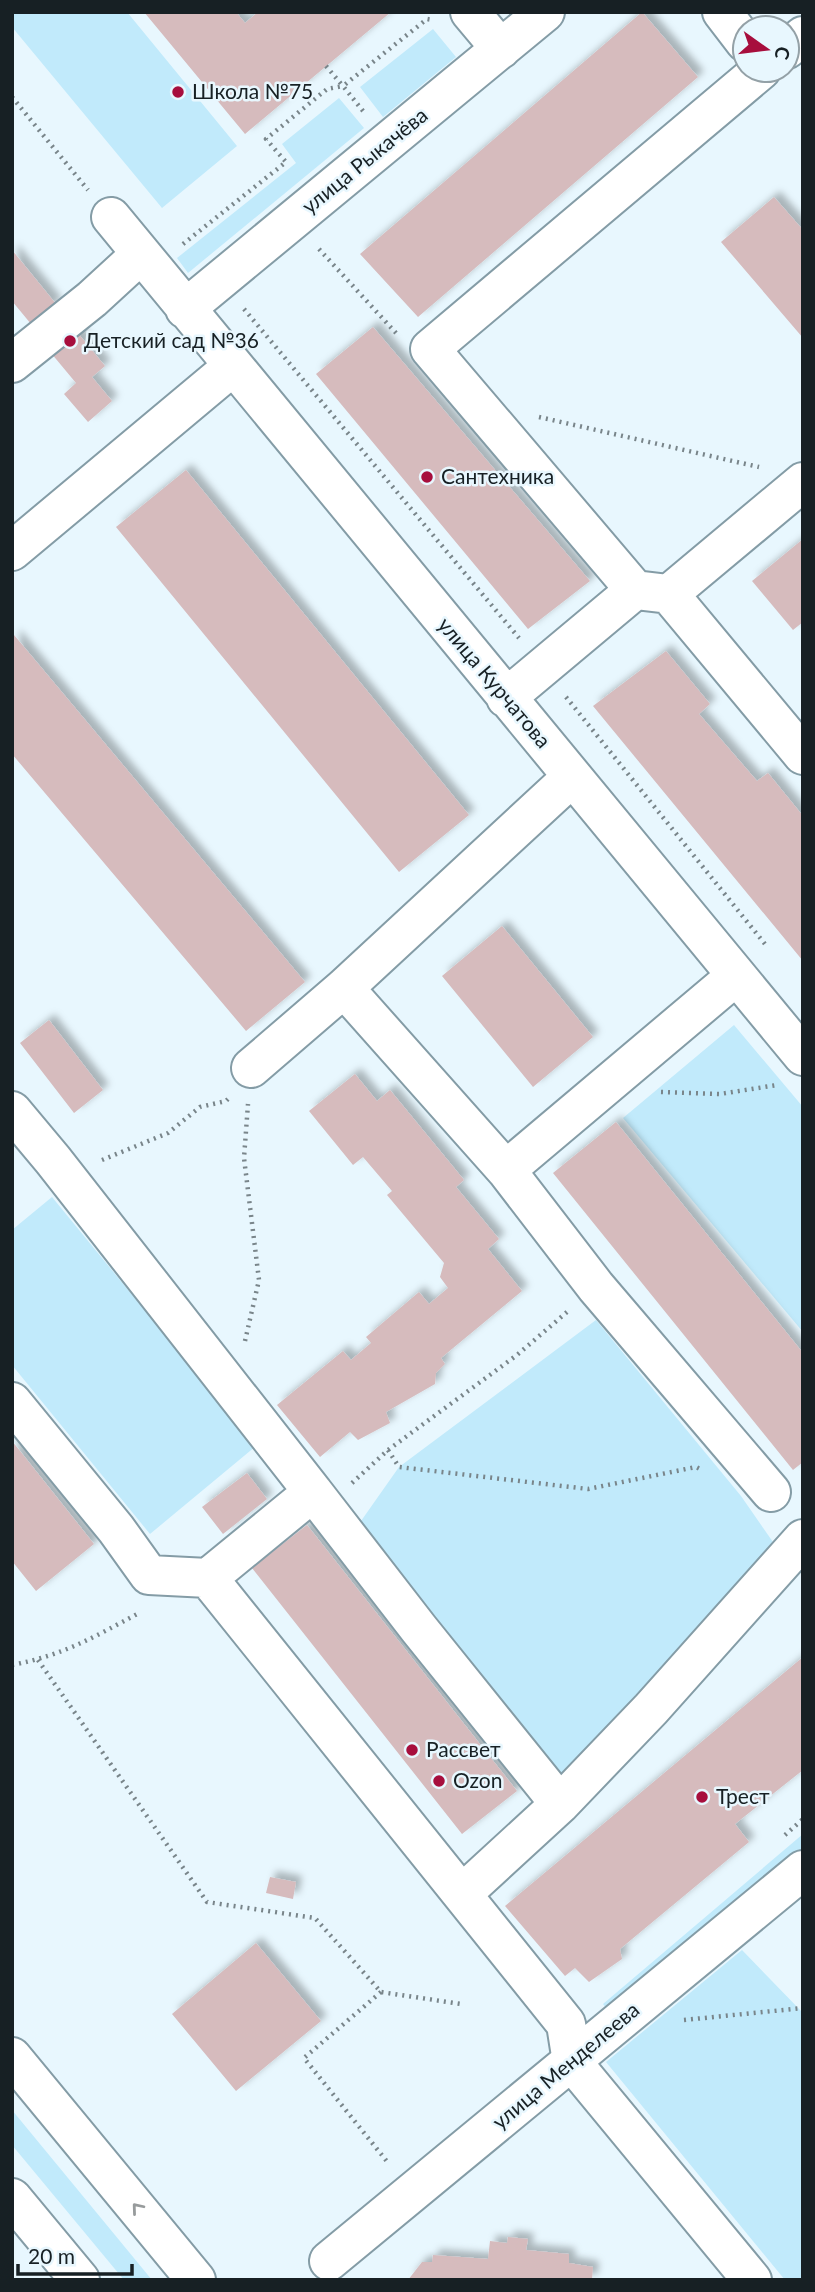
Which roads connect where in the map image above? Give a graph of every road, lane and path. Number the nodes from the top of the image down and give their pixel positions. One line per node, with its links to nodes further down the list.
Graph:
1 (428, 12): 3 (path)
2 (545, 12): 4 (street, улица Рыкачёва)
3 (427, 19): 4 (path); 7 (path)
4 (485, 29): 9 (street, улица Рыкачёва)
5 (326, 66): 7 (path)
6 (744, 84): 14 (street)
7 (343, 86): 9 (path); 12 (path)
8 (12, 97): 10 (path)
9 (388, 142): 13 (street, улица Рыкачёва)
10 (111, 217): 12 (street, улица Курчатова)
11 (311, 241): 14 (path)
12 (146, 262): 13 (street, улица Курчатова); 15 (street)
13 (185, 309): 16 (street, улица Курчатова)
14 (430, 349): 17 (street)
15 (12, 363)
16 (232, 367): 19 (street); 21 (street, улица Курчатова)
17 (477, 402): 18 (path); 20 (street)
18 (786, 476): 20 (street)
19 (12, 551)
20 (652, 592): 21 (street); 22 (street)
21 (506, 698): 23 (street, улица Курчатова)
22 (803, 755)
23 (572, 777): 24 (street, улица Курчатова); 25 (street)
24 (736, 976): 27 (street, улица Курчатова); 28 (street)
25 (344, 988): 26 (street); 31 (street)
26 (251, 1068): 30 (path); 33 (path)
27 (791, 1070): 28 (path)
28 (604, 1089): 31 (street)
29 (12, 1111): 30 (street)
30 (53, 1160): 33 (street)
31 (506, 1170): 38 (street)
32 (542, 1333): 35 (path)
33 (234, 1390): 37 (street)
34 (12, 1402): 40 (street)
35 (388, 1450): 36 (path); 37 (path)
36 (707, 1474)
37 (331, 1488): 40 (street); 44 (street)
38 (771, 1492)
39 (803, 1539): 44 (street)
40 (208, 1578): 48 (street)
41 (148, 1609): 42 (path)
42 (38, 1660): 43 (path); 49 (path)
43 (12, 1665)
44 (560, 1804): 48 (street)
45 (803, 1819): 46 (path)
46 (789, 1832)
47 (803, 1870): 54 (street, улица Менделеева)
48 (462, 1894): 54 (street)
49 (381, 1992): 50 (path); 55 (path)
50 (461, 2004)
51 (803, 2008): 52 (path)
52 (676, 2021)
53 (12, 2057): 59 (street, one-way to 53)
54 (572, 2062): 55 (street, улица Менделеева); 60 (street)
55 (412, 2194): 57 (street, улица Менделеева)
56 (12, 2198): 58 (street)
57 (329, 2261)
58 (80, 2280)
59 (196, 2280)
60 (752, 2280)

